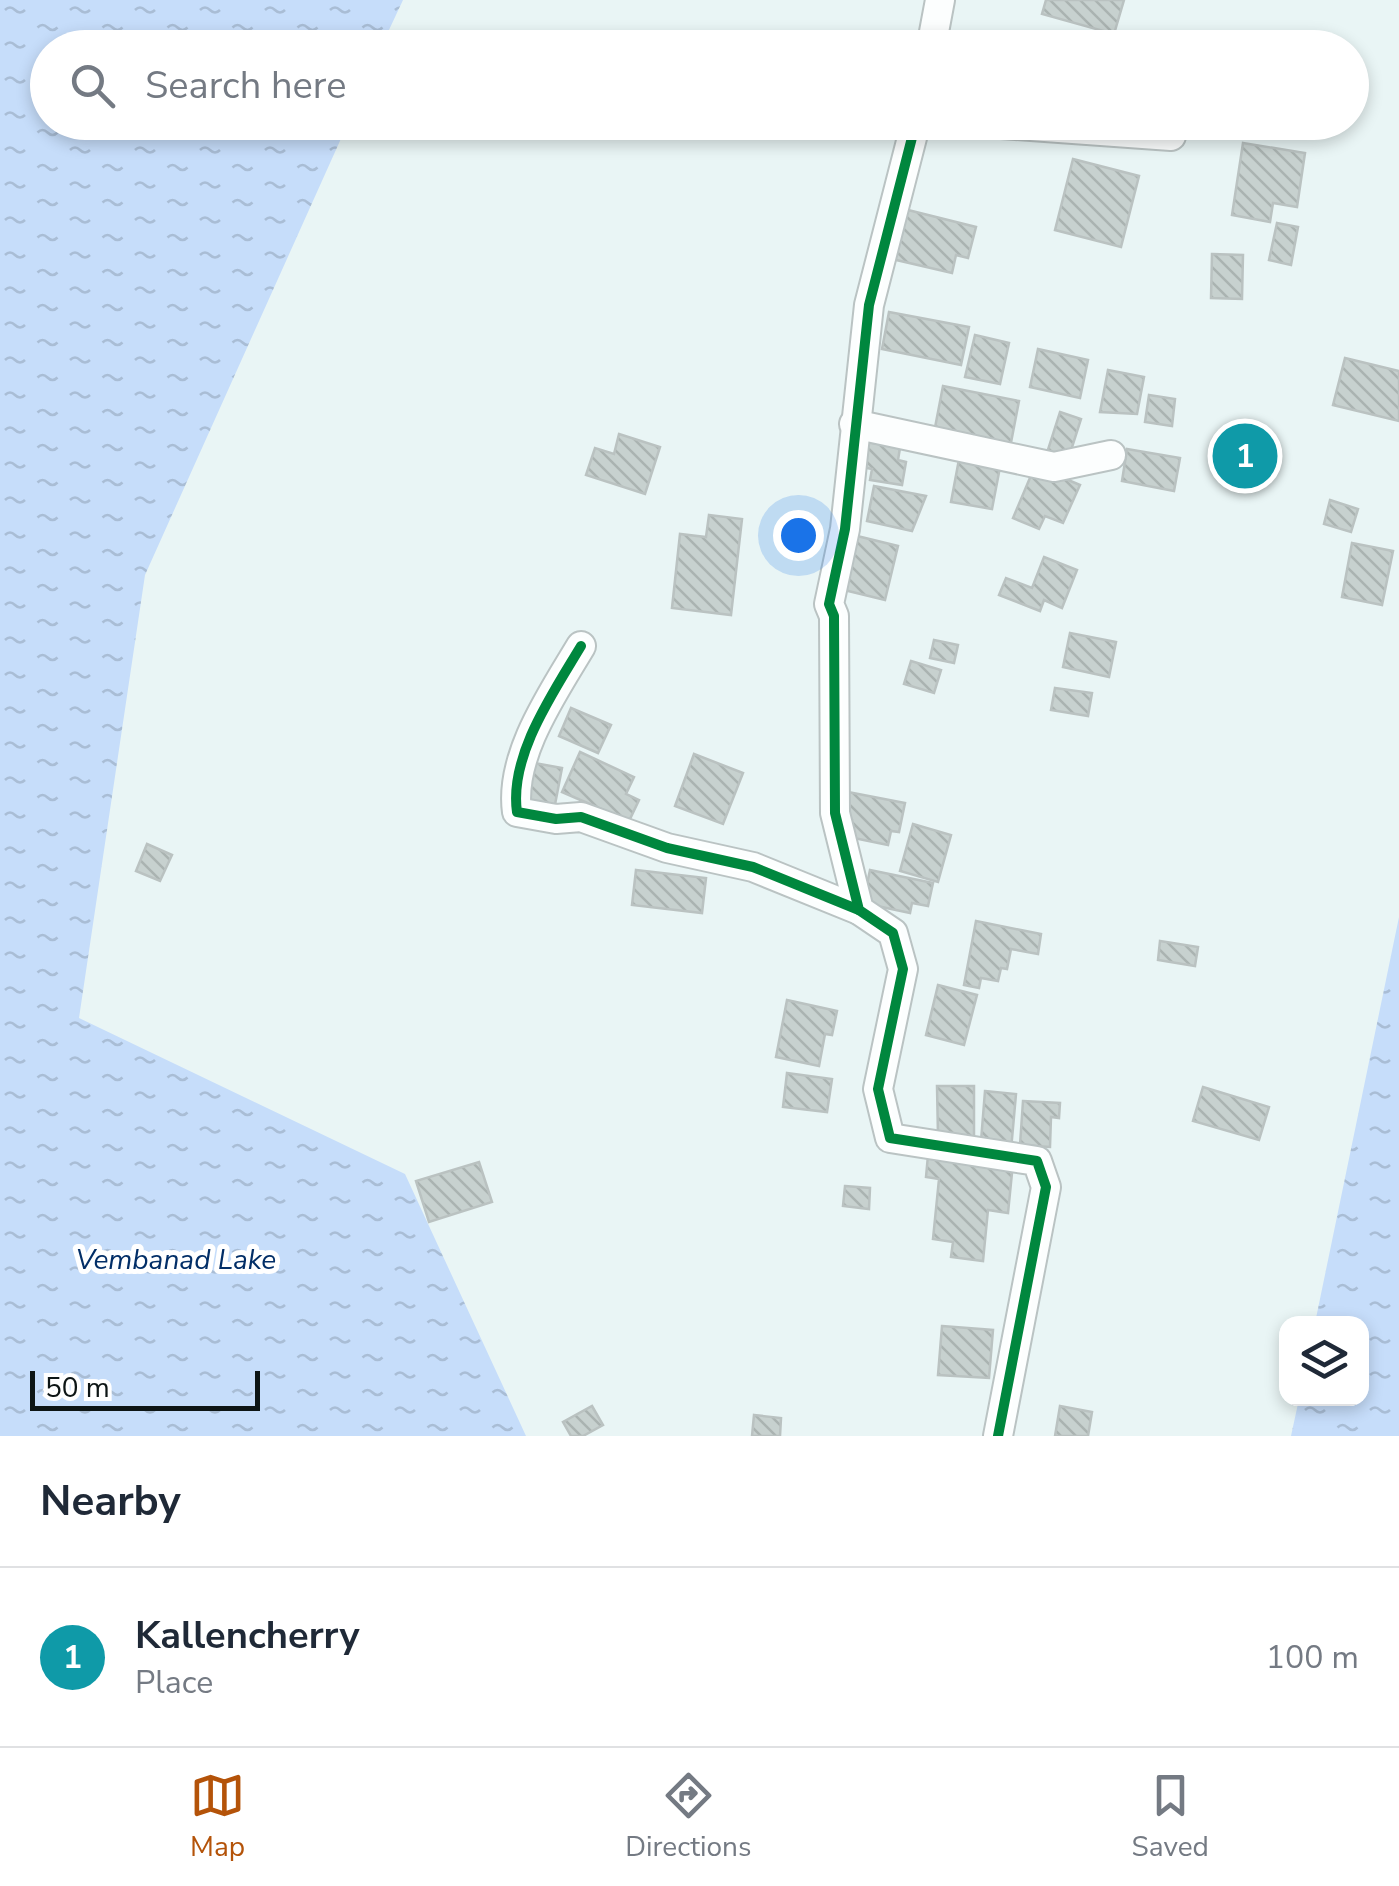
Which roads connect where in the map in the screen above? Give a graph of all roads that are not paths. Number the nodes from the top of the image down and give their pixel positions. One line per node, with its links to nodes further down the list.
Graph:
1 (940, 0): 2 (street)
2 (934, 30)
3 (911, 140): 4 (street)
4 (854, 424): 5 (street); 7 (street)
5 (1111, 455)
6 (580, 646): 7 (street)
7 (860, 910): 8 (street)
8 (998, 1436)

